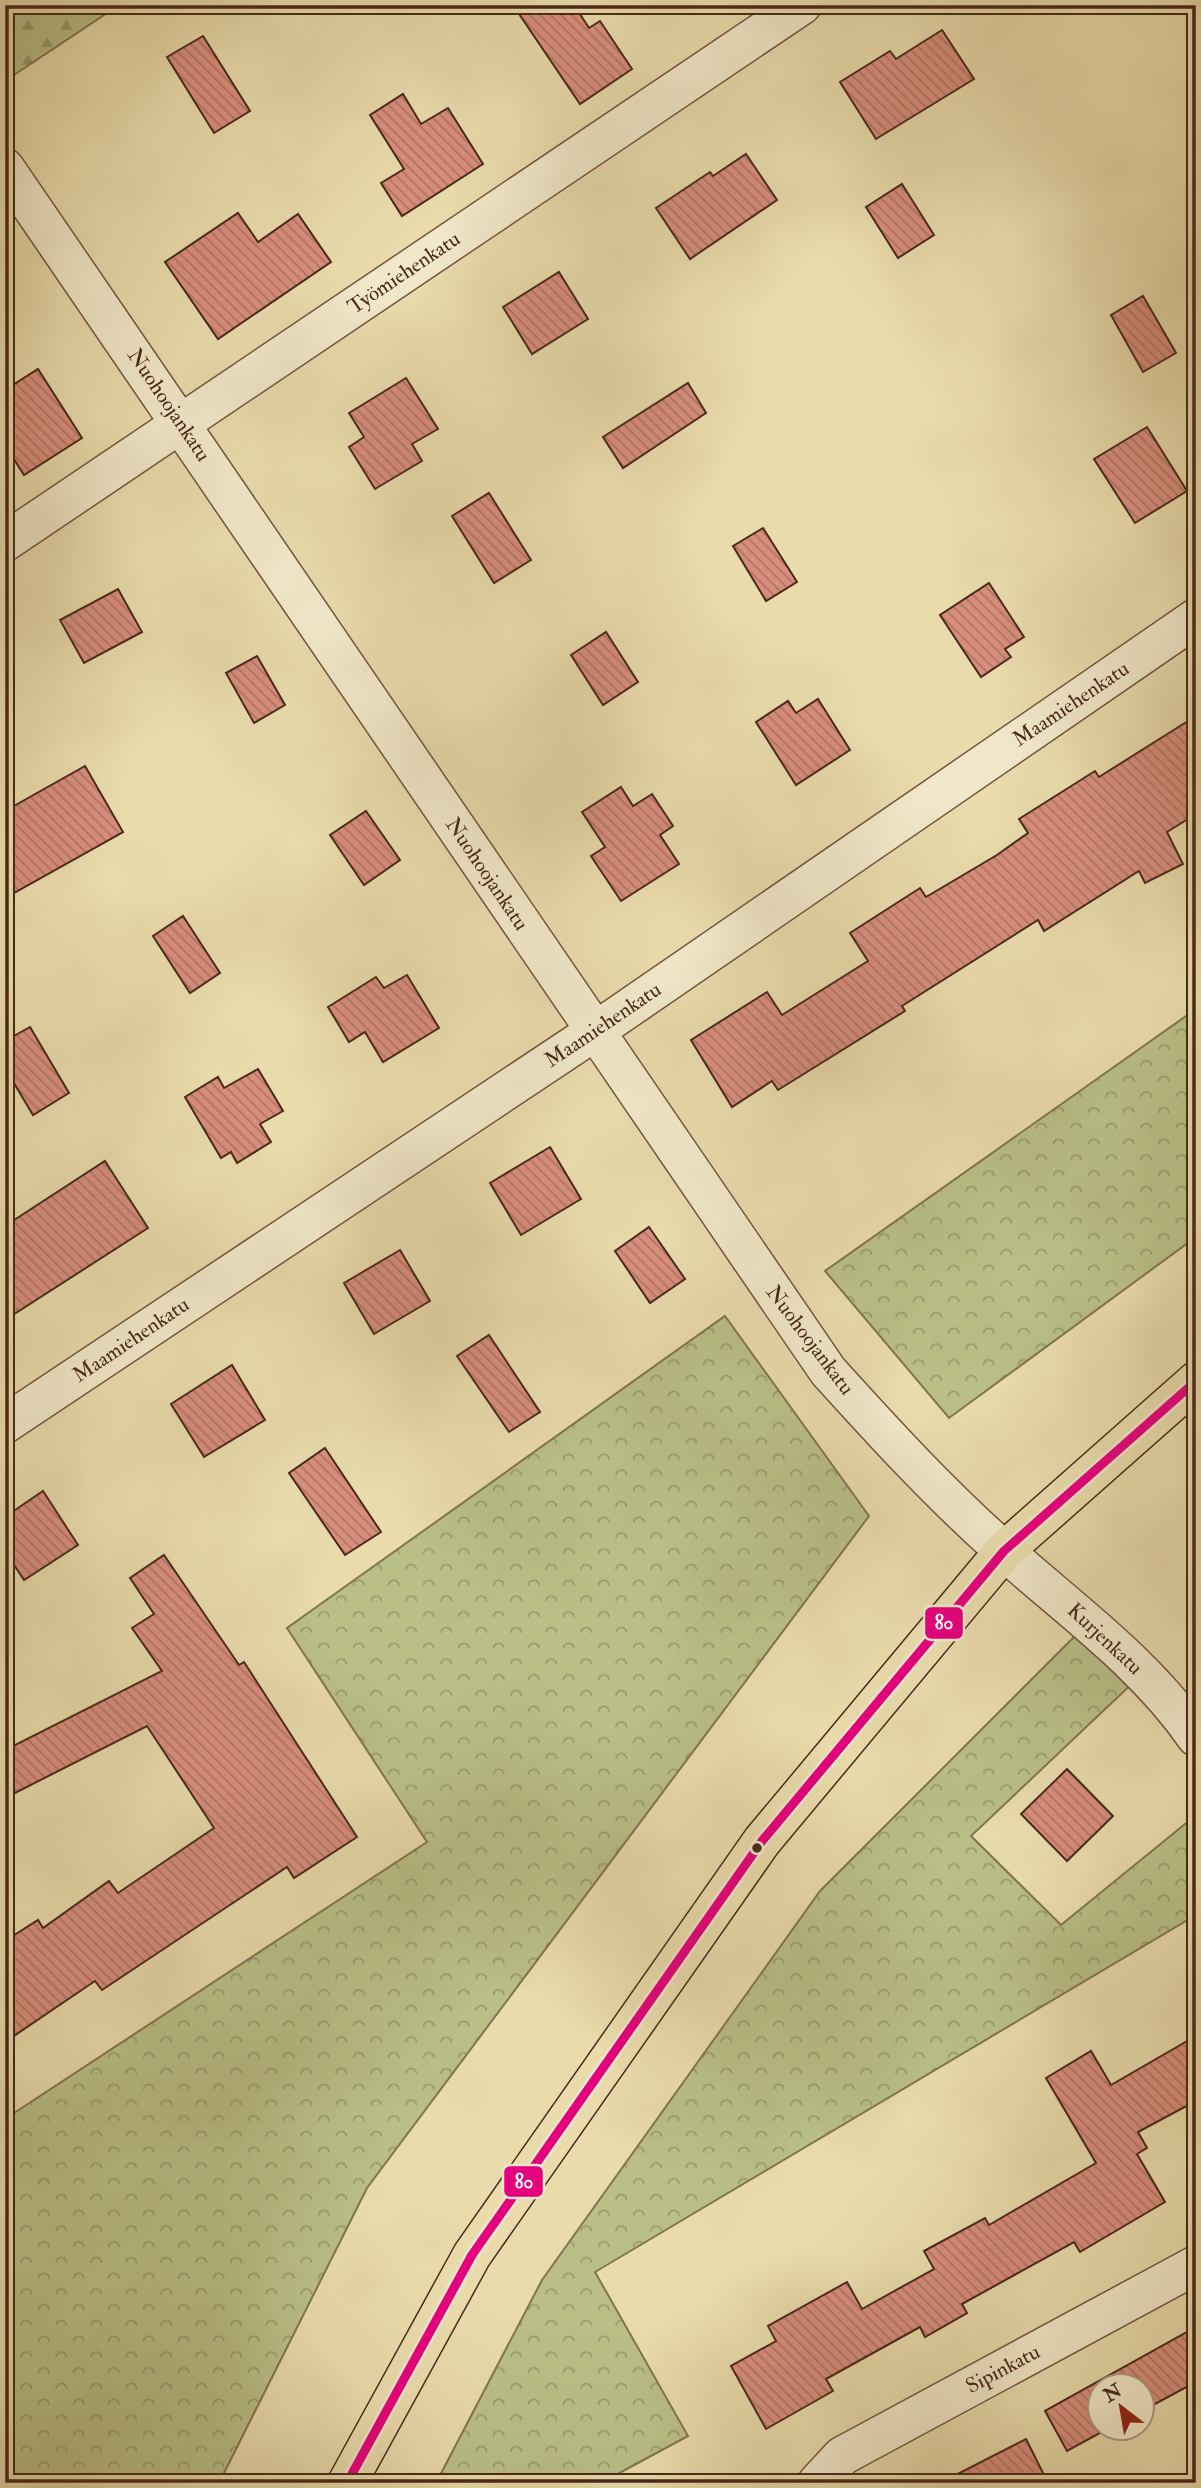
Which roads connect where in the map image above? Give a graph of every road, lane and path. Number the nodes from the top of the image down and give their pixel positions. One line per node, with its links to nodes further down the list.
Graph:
1 (802, 5): 3 (street, Työmiehenkatu)
2 (5, 168): 3 (street, Nuohoojankatu)
3 (181, 423): 4 (street, Työmiehenkatu); 6 (street, Nuohoojankatu)
4 (5, 542)
5 (1196, 618): 6 (street, Maamiehenkatu)
6 (594, 1032): 8 (street, Maamiehenkatu); 9 (street, Nuohoojankatu)
7 (1196, 1381): 9 (main road)
8 (5, 1424)
9 (1004, 1551): 10 (street, Kurjenkatu); 12 (main road)
10 (1196, 1737)
11 (1196, 2265): 13 (street, Sipinkatu)
12 (347, 2483)
13 (817, 2483)

